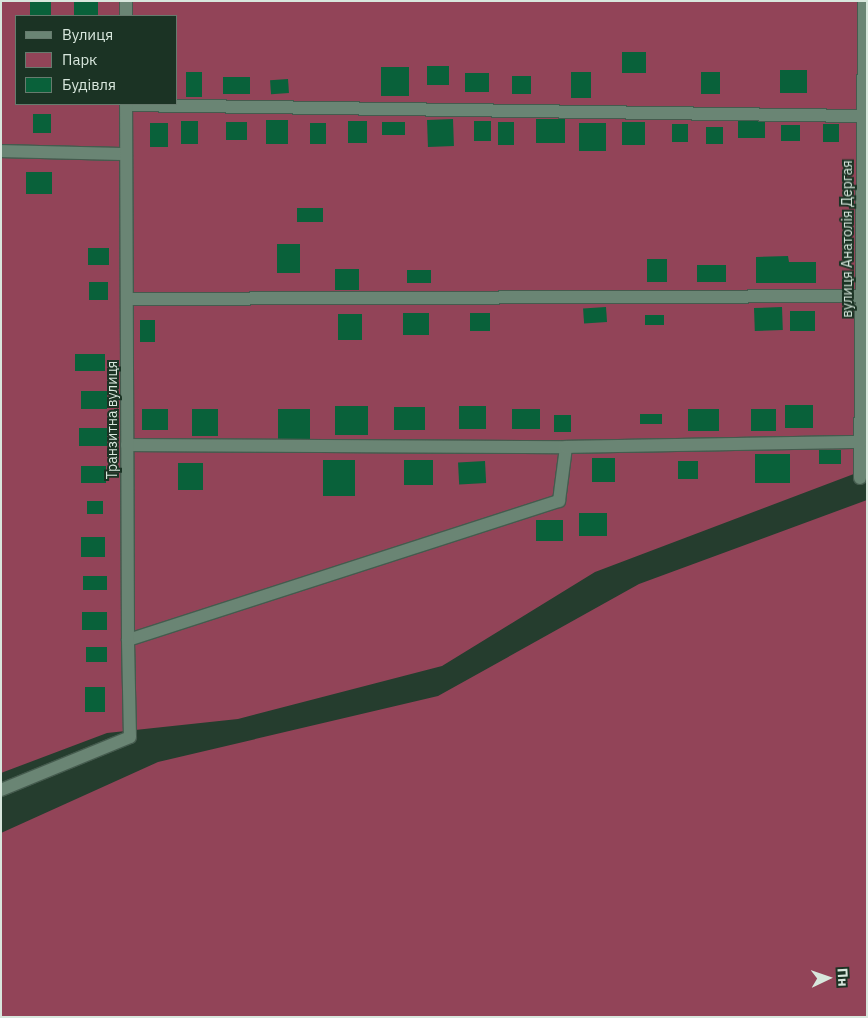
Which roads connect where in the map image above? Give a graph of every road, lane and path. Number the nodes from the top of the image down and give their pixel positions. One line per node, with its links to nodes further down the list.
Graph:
1 (126, 1): 3 (street)
2 (864, 1): 6 (street, вулиця Анатолія Дергая)
3 (126, 15)
4 (126, 105): 8 (street, Транзитна вулиця)
5 (178, 105): 6 (street)
6 (863, 116): 9 (street, вулиця Анатолія Дергая)
7 (1, 152): 8 (street)
8 (126, 154): 10 (street, Транзитна вулиця)
9 (861, 296): 10 (street); 11 (street, вулиця Анатолія Дергая)
10 (127, 299): 13 (street, Транзитна вулиця)
11 (864, 369): 12 (street, вулиця Анатолія Дергая)
12 (860, 442): 14 (street); 15 (street, вулиця Анатолія Дергая)
13 (127, 445): 14 (street); 16 (street, Транзитна вулиця)
14 (566, 447): 16 (street)
15 (860, 478)
16 (128, 640): 17 (street, Транзитна вулиця)
17 (1, 790)

